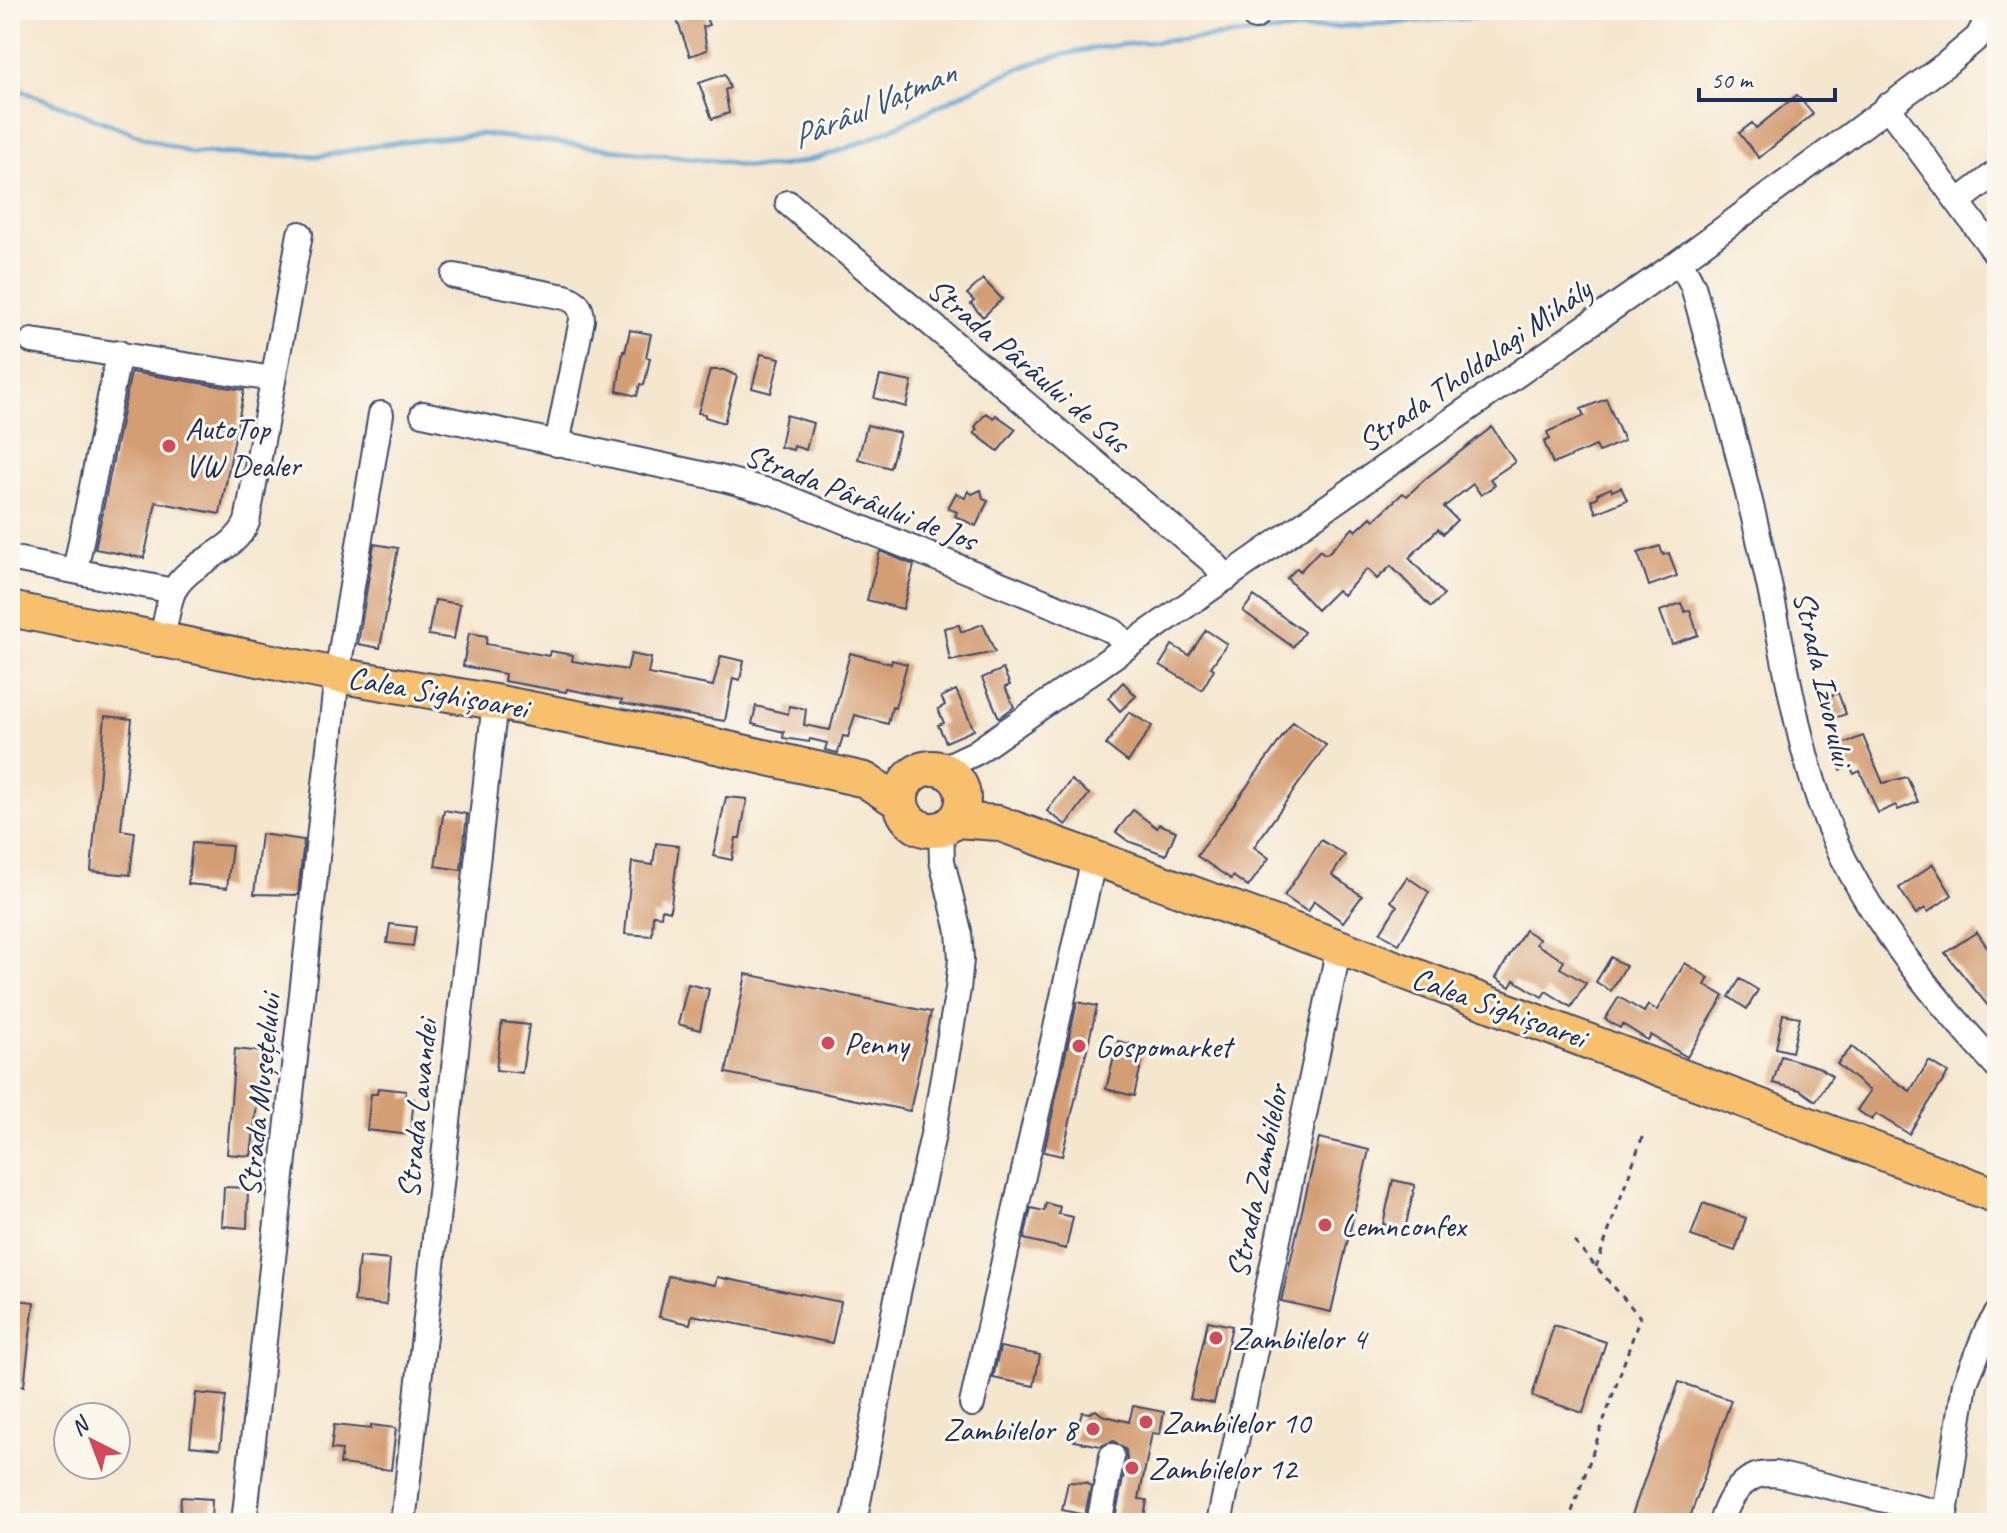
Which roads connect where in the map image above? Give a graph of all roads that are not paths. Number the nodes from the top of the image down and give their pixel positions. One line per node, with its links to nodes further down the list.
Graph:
1 (1992, 10): 2 (street, Strada Tholdalagi Mihály)
2 (1887, 106): 4 (street); 8 (street, Strada Tholdalagi Mihály)
3 (1997, 172): 4 (street)
4 (1958, 202): 7 (street)
5 (788, 203): 18 (street, Strada Pârâului de Sus)
6 (300, 234): 12 (street)
7 (1993, 242)
8 (1680, 261): 18 (street, Strada Tholdalagi Mihály); 29 (street, Strada Izvorului)
9 (454, 276): 15 (street)
10 (32, 341): 11 (street)
11 (119, 353): 12 (street); 17 (street)
12 (273, 379): 19 (street)
13 (381, 414): 23 (street, Strada Mușețelului)
14 (423, 414): 15 (street, Strada Pârâului de Jos)
15 (557, 444): 22 (street, Strada Pârâului de Jos)
16 (10, 558): 17 (street)
17 (75, 571): 19 (street)
18 (1227, 578): 22 (street, Strada Tholdalagi Mihály)
19 (173, 591): 21 (street)
20 (10, 609): 21 (highway, Calea Sighișoarei)
21 (161, 639): 23 (highway, Calea Sighișoarei)
22 (1128, 645): 26 (street, Strada Tholdalagi Mihály)
23 (337, 675): 24 (highway, Calea Sighișoarei); 35 (street, Strada Mușețelului)
24 (495, 702): 25 (highway, Calea Sighișoarei); 36 (street, Strada Lavandei)
25 (904, 791): 26 (highway); 26 (highway, Calea Sighișoarei)
26 (950, 805): 27 (highway, Calea Sighișoarei); 37 (street)
27 (1094, 858): 28 (highway, Calea Sighișoarei); 32 (street)
28 (1339, 947): 30 (highway, Calea Sighișoarei); 39 (street, Strada Zambilelor)
29 (1997, 1066)
30 (1997, 1196)
31 (1997, 1314): 34 (street)
32 (972, 1404)
33 (1112, 1456): 38 (street)
34 (1951, 1520): 40 (street)
35 (244, 1523)
36 (403, 1523)
37 (854, 1523)
38 (1099, 1523)
39 (1219, 1523)
40 (1721, 1523)

